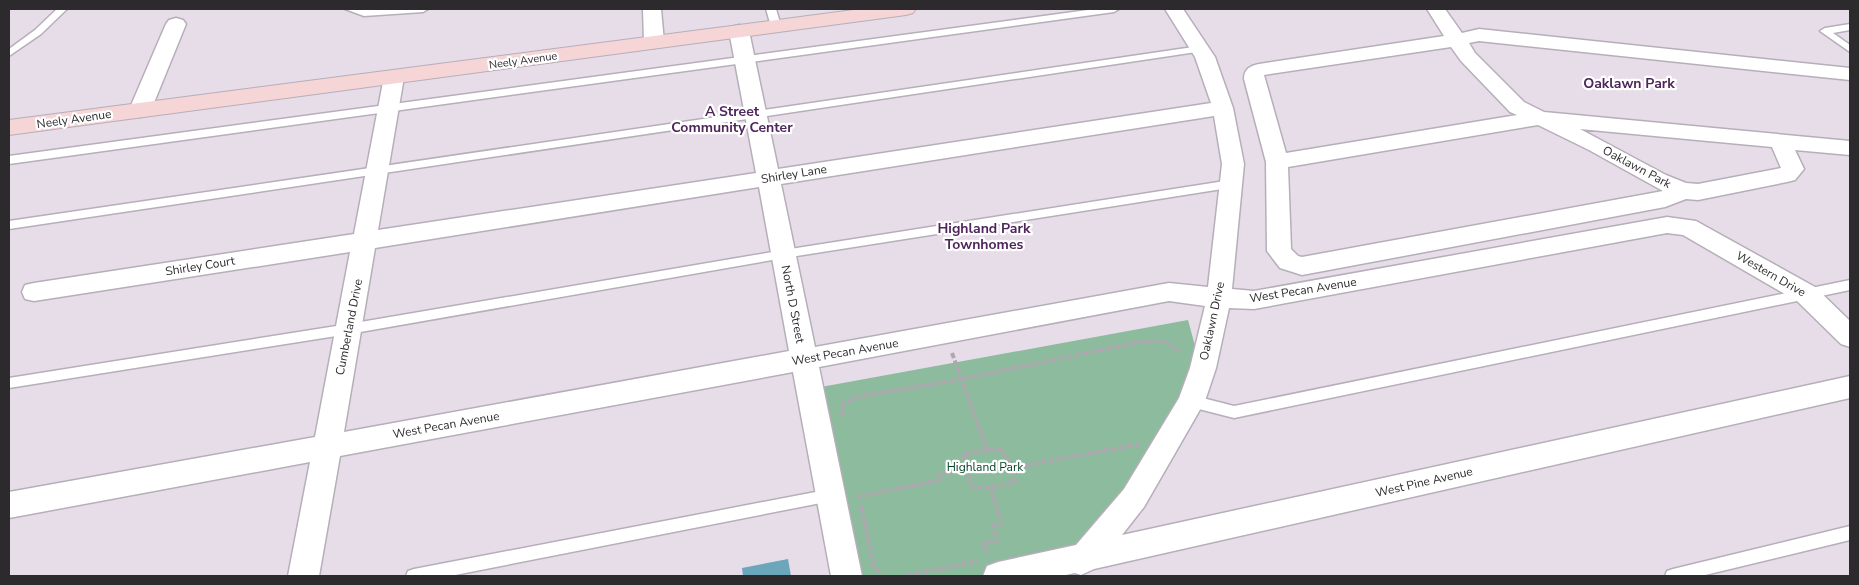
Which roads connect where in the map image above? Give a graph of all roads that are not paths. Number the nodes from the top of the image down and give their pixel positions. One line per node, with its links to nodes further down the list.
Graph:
1 (62, 9): 17 (lane)
2 (350, 9): 3 (lane)
3 (423, 9)
4 (652, 9): 14 (street)
5 (906, 9): 9 (street, Neely Avenue)
6 (1114, 9): 18 (lane)
7 (1174, 9): 15 (street, Oaklawn Drive)
8 (1436, 9): 13 (street, Oaklawn Park)
9 (774, 17): 12 (street, Neely Avenue)
10 (176, 24): 23 (street)
11 (1850, 27): 16 (lane)
12 (739, 31): 14 (street, Neely Avenue); 18 (street, North D Street)
13 (1457, 40): 19 (street); 25 (street, Oaklawn Park); 30 (street)
14 (654, 42): 20 (street, Neely Avenue)
15 (1200, 49): 22 (street, Oaklawn Drive); 24 (lane)
16 (1850, 49)
17 (9, 52)
18 (745, 60): 21 (lane); 24 (street, North D Street)
19 (1850, 74)
20 (394, 77): 21 (street, Cumberland Drive); 23 (street, Neely Avenue)
21 (389, 108): 29 (lane); 31 (street, Cumberland Drive)
22 (1223, 108): 32 (street, Shirley Lane); 33 (street, Oaklawn Drive)
23 (140, 110): 26 (street, Neely Avenue)
24 (757, 116): 31 (lane); 32 (street, North D Street)
25 (1540, 118): 27 (street, Oaklawn Park); 30 (street, Oaklawn Park); 34 (street, Oaklawn Park)
26 (9, 128)
27 (1778, 140): 28 (street, Oaklawn Park); 34 (street, Oaklawn Park)
28 (1850, 148)
29 (9, 160)
30 (1276, 162): 34 (street)
31 (378, 172): 35 (lane); 37 (street, Cumberland Drive)
32 (769, 178): 37 (street, Shirley Lane); 38 (street, North D Street)
33 (1231, 184): 38 (lane); 42 (street, Oaklawn Drive)
34 (1683, 191)
35 (9, 225)
36 (1682, 226): 41 (street, Western Drive); 42 (street, West Pecan Avenue)
37 (366, 240): 40 (street, Shirley Court); 43 (street, Cumberland Drive)
38 (784, 254): 43 (lane); 45 (street, North D Street)
39 (1850, 285): 41 (lane)
40 (34, 292)
41 (1806, 294): 44 (street, Western Drive); 48 (lane)
42 (1219, 298): 45 (street, West Pecan Avenue); 48 (street, Oaklawn Drive)
43 (349, 329): 46 (lane); 49 (street, Cumberland Drive)
44 (1850, 336)
45 (804, 360): 49 (street, West Pecan Avenue); 50 (street, North D Street)
46 (9, 383)
47 (1850, 387): 54 (street, West Pine Avenue)
48 (1191, 400): 54 (street, Oaklawn Drive)
49 (327, 446): 51 (street, West Pecan Avenue); 55 (street, Cumberland Drive)
50 (832, 498): 56 (lane); 57 (street, North D Street)
51 (9, 504)
52 (1850, 533): 58 (lane)
53 (989, 565): 54 (street, West Pine Avenue)
54 (1076, 567)
55 (304, 576)
56 (414, 576)
57 (848, 576)
58 (1673, 576)

